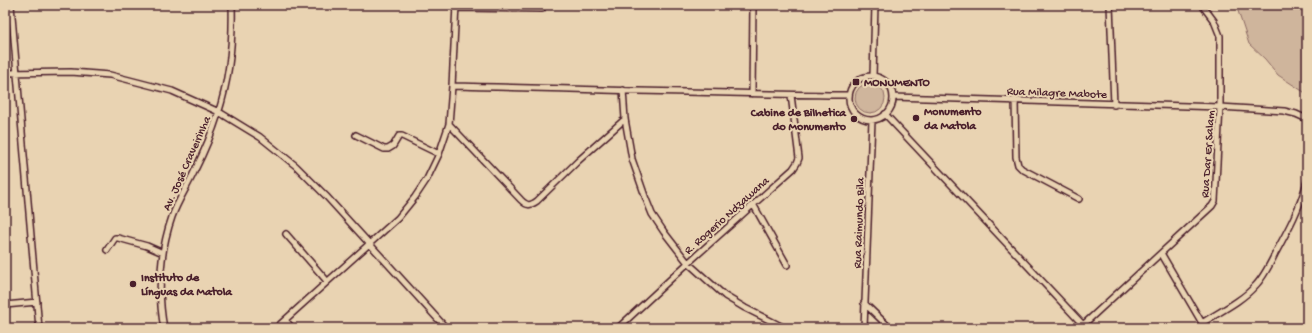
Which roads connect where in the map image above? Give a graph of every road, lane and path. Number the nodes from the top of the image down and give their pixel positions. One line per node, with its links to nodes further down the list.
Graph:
1 (10, 5): 9 (street)
2 (232, 5): 21 (street, Av. José Craveirinha)
3 (753, 5): 14 (street)
4 (875, 5): 11 (street)
5 (1110, 5): 19 (street)
6 (1202, 5): 20 (street, Rua Dar Er Salam)
7 (456, 6): 8 (street); 12 (street)
8 (542, 9)
9 (16, 72): 10 (street); 21 (street); 40 (street)
10 (5, 73)
11 (873, 76): 16 (street); 17 (street)
12 (452, 86): 13 (street); 26 (street)
13 (623, 90): 14 (street); 24 (street)
14 (752, 94): 15 (street)
15 (790, 95): 16 (street); 31 (street, R. Rogerio Ndzawana)
16 (849, 95): 25 (street)
17 (893, 97): 18 (street, Rua Milagre Mabote); 22 (street)
18 (1015, 100): 19 (street, Rua Milagre Mabote); 30 (street)
19 (1114, 105): 20 (street, Rua Milagre Mabote)
20 (1220, 107): 23 (street, Rua Milagre Mabote); 36 (street, Rua Dar Er Salam)
21 (219, 112): 33 (street); 35 (street, Av. José Craveirinha)
22 (885, 114): 25 (street); 45 (street)
23 (1307, 119)
24 (625, 120): 26 (street); 37 (street)
25 (872, 120): 41 (street, Rua Raimundo Bila)
26 (449, 124): 28 (street)
27 (356, 135): 28 (street)
28 (439, 154): 33 (street)
29 (1307, 182): 44 (street)
30 (1078, 199)
31 (753, 204): 37 (street, R. Rogerio Ndzawana); 38 (street)
32 (286, 234): 39 (street)
33 (370, 244): 39 (street); 50 (street)
34 (107, 250): 35 (street)
35 (163, 253): 47 (street, Av. José Craveirinha)
36 (1161, 253): 44 (street); 45 (street, Rua Dar Er Salam)
37 (688, 263): 51 (street, R. Rogerio Ndzawana); 52 (street)
38 (787, 265)
39 (327, 281): 43 (street)
40 (37, 302): 42 (street); 46 (street)
41 (864, 303): 53 (street, Rua Raimundo Bila); 54 (street)
42 (5, 305)
43 (285, 320): 48 (street); 49 (street)
44 (1204, 326)
45 (1085, 327)
46 (39, 328)
47 (164, 328)
48 (276, 328)
49 (292, 328)
50 (446, 328)
51 (618, 328)
52 (786, 328)
53 (864, 328)
54 (890, 328)

